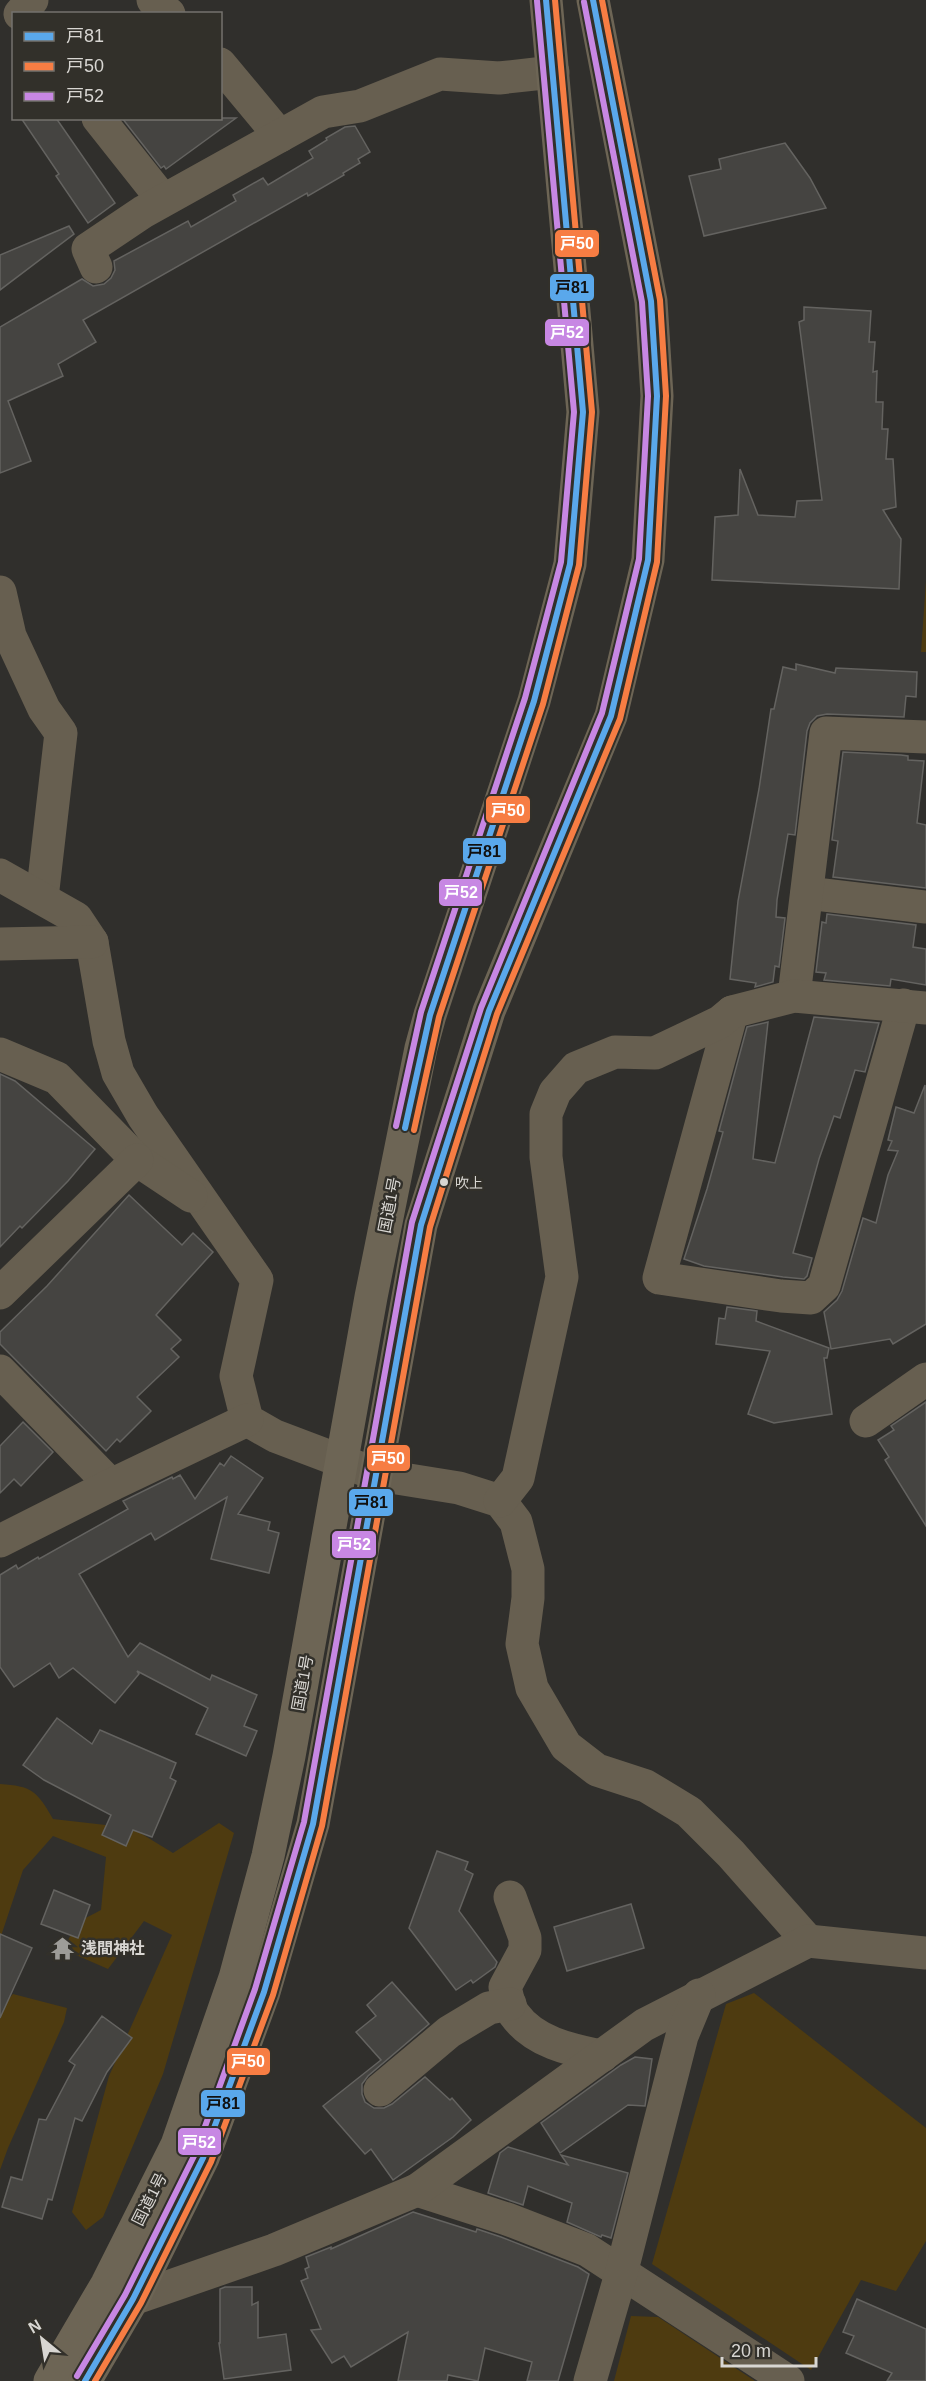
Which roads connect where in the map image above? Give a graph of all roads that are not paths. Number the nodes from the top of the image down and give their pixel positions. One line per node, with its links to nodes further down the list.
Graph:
1 (32, 0): 5 (street)
2 (153, 0): 6 (street)
3 (546, 0): 8 (highway, 国道1号)
4 (593, 0): 33 (highway, 国道1号)
5 (23, 12)
6 (167, 12)
7 (222, 66): 10 (street)
8 (554, 72): 10 (street); 32 (highway, 国道1号)
9 (100, 120): 11 (street)
10 (280, 136): 11 (street)
11 (163, 200): 12 (street)
12 (96, 267)
13 (0, 592): 17 (street)
14 (926, 737): 16 (street)
15 (0, 875): 17 (street)
16 (807, 893): 18 (street); 21 (street)
17 (42, 898): 19 (street)
18 (926, 907)
19 (92, 942): 20 (street); 26 (street)
20 (0, 945)
21 (794, 996): 22 (street); 23 (street)
22 (915, 1007): 23 (street)
23 (726, 1017): 35 (street)
24 (0, 1054): 25 (street)
25 (137, 1160): 26 (street); 27 (street)
26 (207, 1206): 30 (street)
27 (0, 1293)
28 (0, 1371): 34 (street)
29 (926, 1379): 31 (street)
30 (248, 1420): 32 (street); 34 (street)
31 (866, 1421)
32 (341, 1461): 33 (street); 47 (highway, 国道1号)
33 (378, 1475): 35 (street); 46 (highway, 国道1号)
34 (111, 1485): 36 (street)
35 (500, 1502): 38 (street)
36 (0, 1541)
37 (510, 1897): 41 (street)
38 (808, 1941): 39 (street); 40 (street)
39 (926, 1953)
40 (699, 1995): 42 (street); 45 (street)
41 (510, 2004): 42 (street); 43 (street)
42 (602, 2056): 44 (street)
43 (380, 2090)
44 (417, 2190): 45 (street); 46 (street)
45 (621, 2274): 49 (street); 50 (street)
46 (133, 2299): 48 (highway, 国道1号)
47 (50, 2381)
48 (85, 2381)
49 (590, 2381)
50 (788, 2381)

